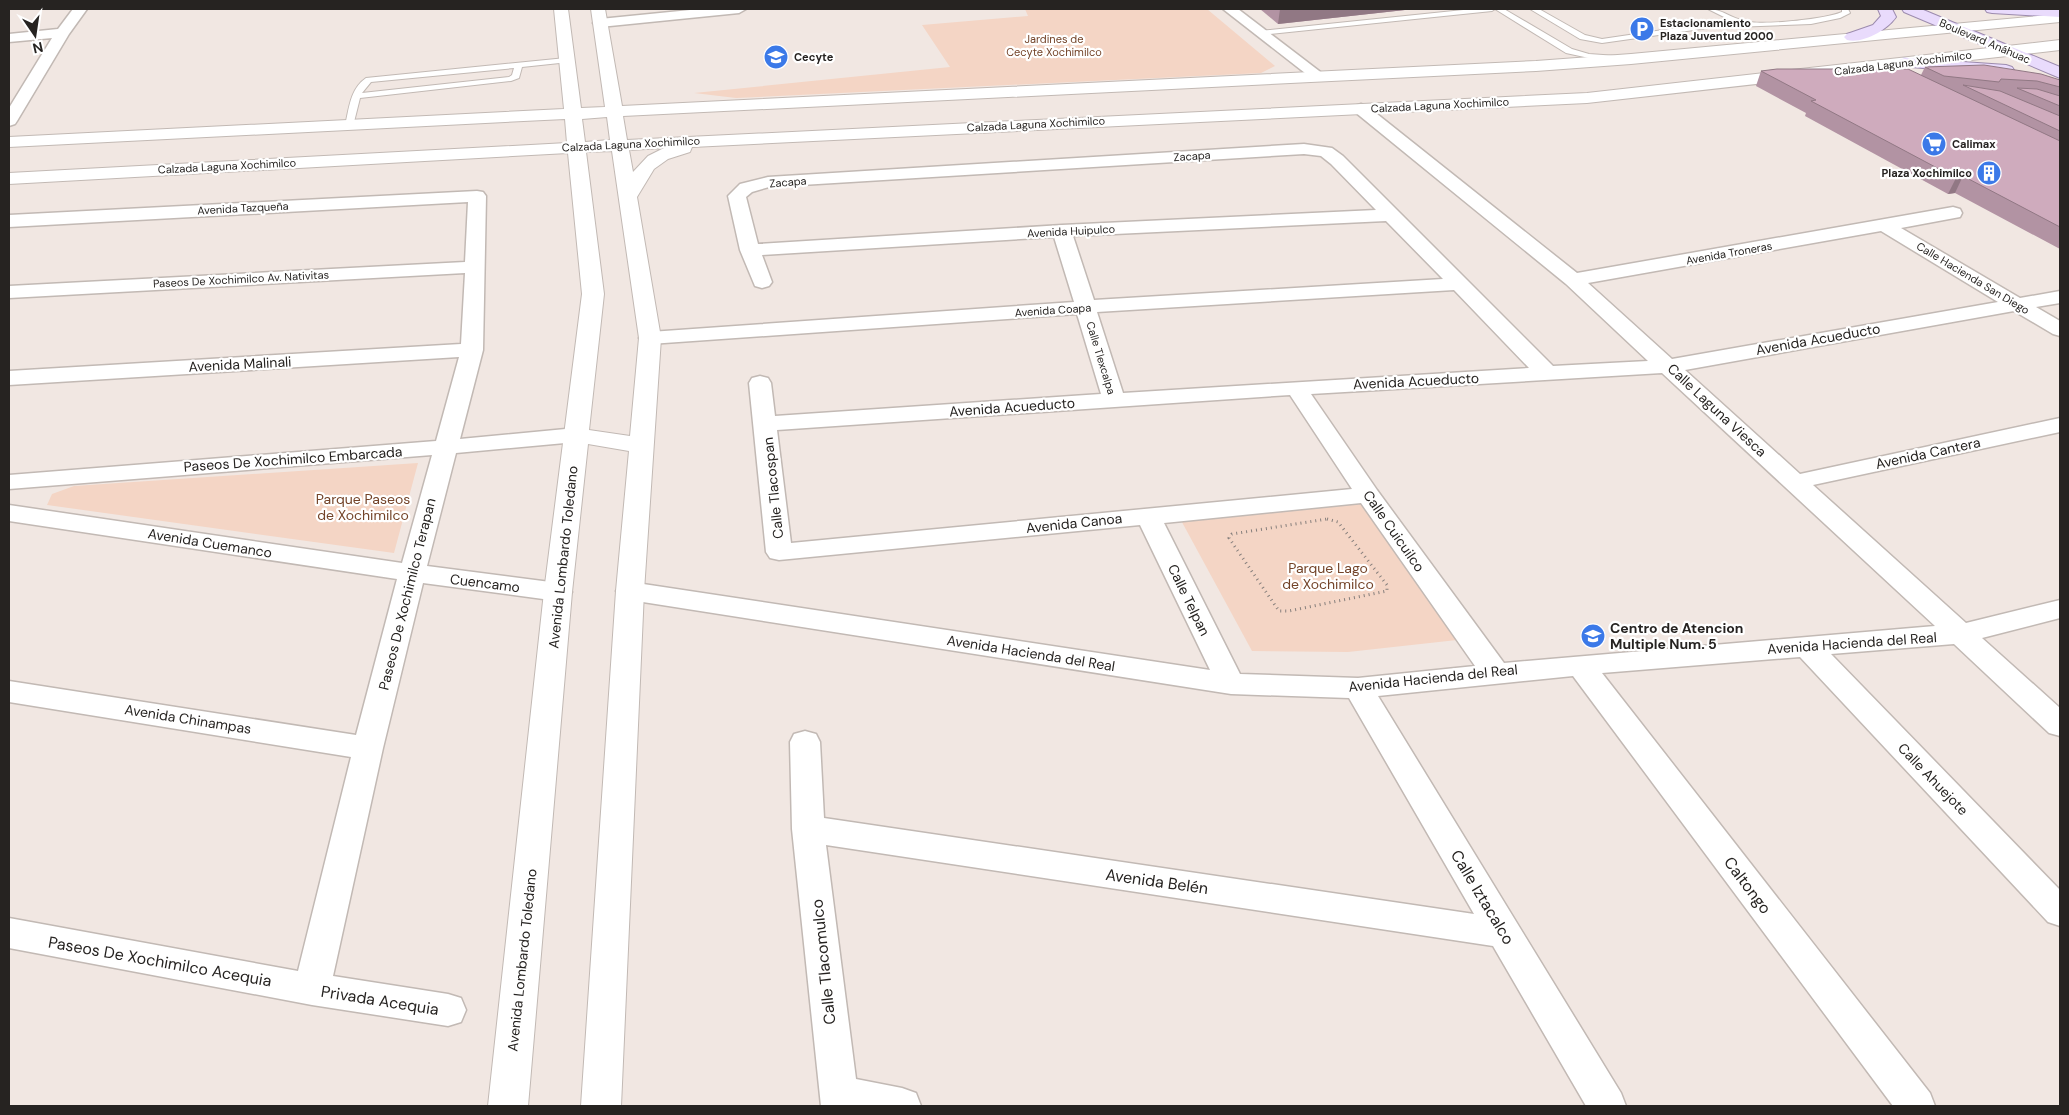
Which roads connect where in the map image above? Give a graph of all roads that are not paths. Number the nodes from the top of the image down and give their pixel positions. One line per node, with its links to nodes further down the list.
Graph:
1 (80, 9): 20 (street)
2 (561, 9): 29 (main road, Avenida Lombardo Toledano)
3 (739, 9): 15 (street)
4 (1230, 9): 21 (street)
5 (1492, 9): 21 (lane)
6 (1499, 9): 24 (lane)
7 (1534, 9): 17 (lane)
8 (1711, 9): 17 (lane)
9 (1845, 9): 17 (lane)
10 (1885, 9): 23 (main road)
11 (1909, 9): 19 (main road, Boulevard Anáhuac)
12 (1992, 9): 14 (main road)
13 (1960, 12): 18 (main road, Boulevard Anáhuac)
14 (2060, 13)
15 (599, 16): 42 (main road)
16 (2060, 18): 18 (main road)
17 (1744, 24)
18 (1992, 25): 19 (main road); 26 (main road, Boulevard Anáhuac)
19 (1956, 28): 23 (main road); 27 (main road, Boulevard Anáhuac)
20 (62, 33): 22 (street); 41 (street)
21 (1260, 33): 36 (street)
22 (9, 38)
23 (1852, 38): 30 (main road)
24 (1555, 43): 30 (lane); 33 (lane)
25 (2060, 45): 26 (main road, Calzada Laguna Xochimilco)
26 (2042, 46): 27 (main road, Calzada Laguna Xochimilco); 28 (main road, Boulevard Anáhuac)
27 (2008, 50): 34 (main road, Calzada Laguna Xochimilco); 35 (main road, Boulevard Anáhuac)
28 (2060, 54)
29 (566, 60): 32 (lane); 37 (main road, Avenida Lombardo Toledano)
30 (1631, 60): 31 (main road)
31 (1583, 63): 33 (main road); 40 (main road)
32 (518, 65): 39 (lane); 39 (lane)
33 (1536, 66): 36 (main road)
34 (1892, 69): 38 (main road); 40 (main road, Calzada Laguna Xochimilco)
35 (2060, 73)
36 (1319, 77): 42 (main road); 45 (main road)
37 (568, 78): 43 (main road, Avenida Lombardo Toledano); 44 (main road)
38 (2060, 81)
39 (357, 96): 46 (lane)
40 (1356, 98): 45 (main road, Calzada Laguna Xochimilco); 61 (street, Calle Laguna Viesca)
41 (11, 113)
42 (614, 113): 43 (main road); 49 (main road)
43 (572, 115): 44 (main road); 50 (main road, Avenida Lombardo Toledano)
44 (462, 120): 46 (main road)
45 (1057, 123): 47 (main road, Calzada Laguna Xochimilco)
46 (349, 126): 48 (main road)
47 (717, 140): 49 (main road, Calzada Laguna Xochimilco); 53 (main road)
48 (9, 142)
49 (618, 145): 50 (main road, Calzada Laguna Xochimilco); 53 (main road)
50 (577, 147): 51 (main road, Calzada Laguna Xochimilco); 79 (main road, Avenida Lombardo Toledano)
51 (9, 178)
52 (477, 196): 56 (street, Avenida Tazqueña); 60 (street, Paseos De Xochimilco Terapan)
53 (627, 199): 69 (main road)
54 (1953, 213): 57 (street, Avenida Troneras)
55 (1392, 215): 58 (street, Avenida Huipulco); 59 (street, Zacapa); 63 (street, Zacapa)
56 (9, 221)
57 (1885, 226): 61 (street, Avenida Troneras); 66 (street, Calle Hacienda San Diego)
58 (1062, 231): 59 (street, Avenida Huipulco); 67 (street, Calle Tlexcalpa)
59 (750, 250): 62 (street)
60 (473, 267): 64 (street, Paseos De Xochimilco Av. Nativitas); 70 (street, Paseos De Xochimilco Terapan)
61 (1573, 280): 71 (street, Calle Laguna Viesca)
62 (762, 282)
63 (1458, 284): 67 (street, Avenida Coapa); 72 (street, Zacapa)
64 (9, 292)
65 (2060, 297): 66 (street, Avenida Acueducto)
66 (2016, 304): 68 (street, Calle Hacienda San Diego); 71 (street, Avenida Acueducto)
67 (1085, 307): 69 (street, Avenida Coapa); 76 (street, Calle Tlexcalpa)
68 (2060, 330)
69 (650, 338): 80 (main road)
70 (472, 350): 73 (street, Avenida Malinali); 81 (street, Paseos De Xochimilco Terapan)
71 (1669, 366): 72 (street, Avenida Acueducto); 83 (street, Calle Laguna Viesca)
72 (1547, 374): 75 (street, Avenida Acueducto)
73 (9, 378)
74 (760, 383): 77 (street, Calle Tlacospan)
75 (1296, 388): 76 (street, Avenida Acueducto); 84 (street, Calle Cuicuilco)
76 (1114, 400): 77 (street, Avenida Acueducto)
77 (766, 424): 87 (street, Calle Tlacospan)
78 (2060, 425): 83 (street, Avenida Cantera)
79 (576, 435): 80 (main road); 81 (street, Paseos De Xochimilco Embarcada); 90 (main road, Avenida Lombardo Toledano)
80 (640, 445): 89 (main road)
81 (445, 447): 82 (street, Paseos De Xochimilco Embarcada); 88 (street, Paseos De Xochimilco Terapan)
82 (9, 482)
83 (1795, 482): 92 (street, Calle Laguna Viesca)
84 (1368, 495): 86 (street, Avenida Canoa); 95 (street, Calle Cuicuilco)
85 (9, 513): 88 (street, Avenida Cuemanco)
86 (1148, 516): 87 (street, Avenida Canoa); 96 (street, Calle Telpan)
87 (779, 552)
88 (412, 573): 90 (street, Cuencamo); 101 (street, Paseos De Xochimilco Terapan)
89 (630, 591): 96 (street, Avenida Hacienda del Real); 110 (main road)
90 (558, 592): 109 (main road, Avenida Lombardo Toledano)
91 (2060, 610): 92 (street, Avenida Hacienda del Real)
92 (1958, 634): 93 (street, Avenida Hacienda del Real); 99 (street, Calle Laguna Viesca)
93 (1806, 646): 94 (street, Avenida Hacienda del Real); 103 (street, Calle Ahuejote)
94 (1580, 665): 95 (street, Avenida Hacienda del Real); 113 (street, Caltongo)
95 (1495, 672): 97 (street, Avenida Hacienda del Real)
96 (1231, 684): 97 (street, Avenida Hacienda del Real)
97 (1358, 688): 104 (street, Calle Iztacalco)
98 (9, 691): 101 (street, Avenida Chinampas)
99 (2060, 725)
100 (806, 742): 102 (street, Calle Tlacomulco)
101 (368, 748): 106 (street, Paseos De Xochimilco Terapan)
102 (808, 829): 104 (street, Avenida Belén); 108 (street, Calle Tlacomulco)
103 (2060, 912)
104 (1505, 932): 112 (street, Calle Iztacalco)
105 (9, 933): 106 (street, Paseos De Xochimilco Acequia)
106 (312, 989): 107 (street, Privada Acequia)
107 (448, 1010)
108 (839, 1100): 111 (street)
109 (508, 1106)
110 (601, 1106)
111 (902, 1106)
112 (1608, 1106)
113 (1916, 1106)

